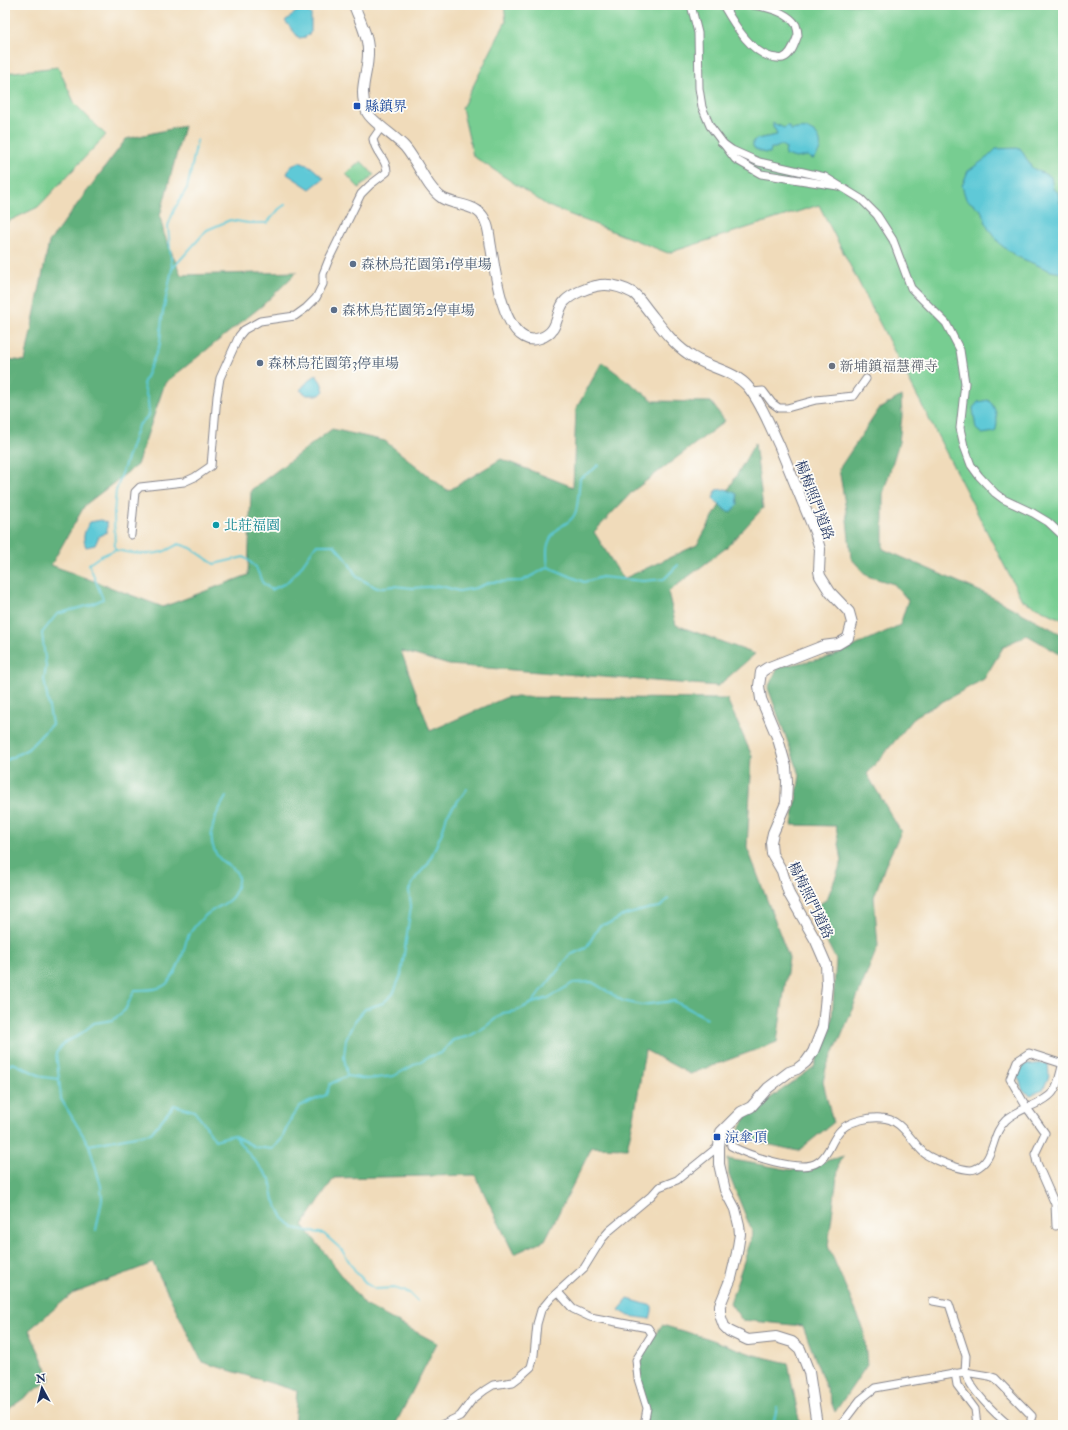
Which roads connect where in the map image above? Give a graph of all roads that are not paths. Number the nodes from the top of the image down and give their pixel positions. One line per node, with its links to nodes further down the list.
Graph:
1 (354, 5): 5 (street, 楊梅照門道路)
2 (691, 5): 6 (street)
3 (723, 5): 4 (street)
4 (752, 5)
5 (382, 126): 9 (street, 楊梅照門道路); 10 (street)
6 (721, 142): 7 (street); 7 (street)
7 (842, 187): 11 (street)
8 (866, 379): 9 (street)
9 (752, 392): 14 (street, 楊梅照門道路)
10 (131, 535)
11 (1063, 536)
12 (1063, 1063): 13 (street); 13 (street)
13 (1027, 1108): 14 (street); 16 (street)
14 (728, 1125): 15 (street, 楊梅照門道路)
15 (719, 1146): 17 (street); 24 (street, 楊梅照門道路)
16 (1056, 1226)
17 (558, 1292): 22 (street); 23 (street)
18 (933, 1301): 19 (street)
19 (965, 1372): 20 (street); 21 (street); 27 (street)
20 (955, 1373): 25 (street); 26 (street)
21 (1031, 1419)
22 (441, 1425)
23 (644, 1425)
24 (817, 1425)
25 (840, 1425)
26 (977, 1425)
27 (1009, 1425)

